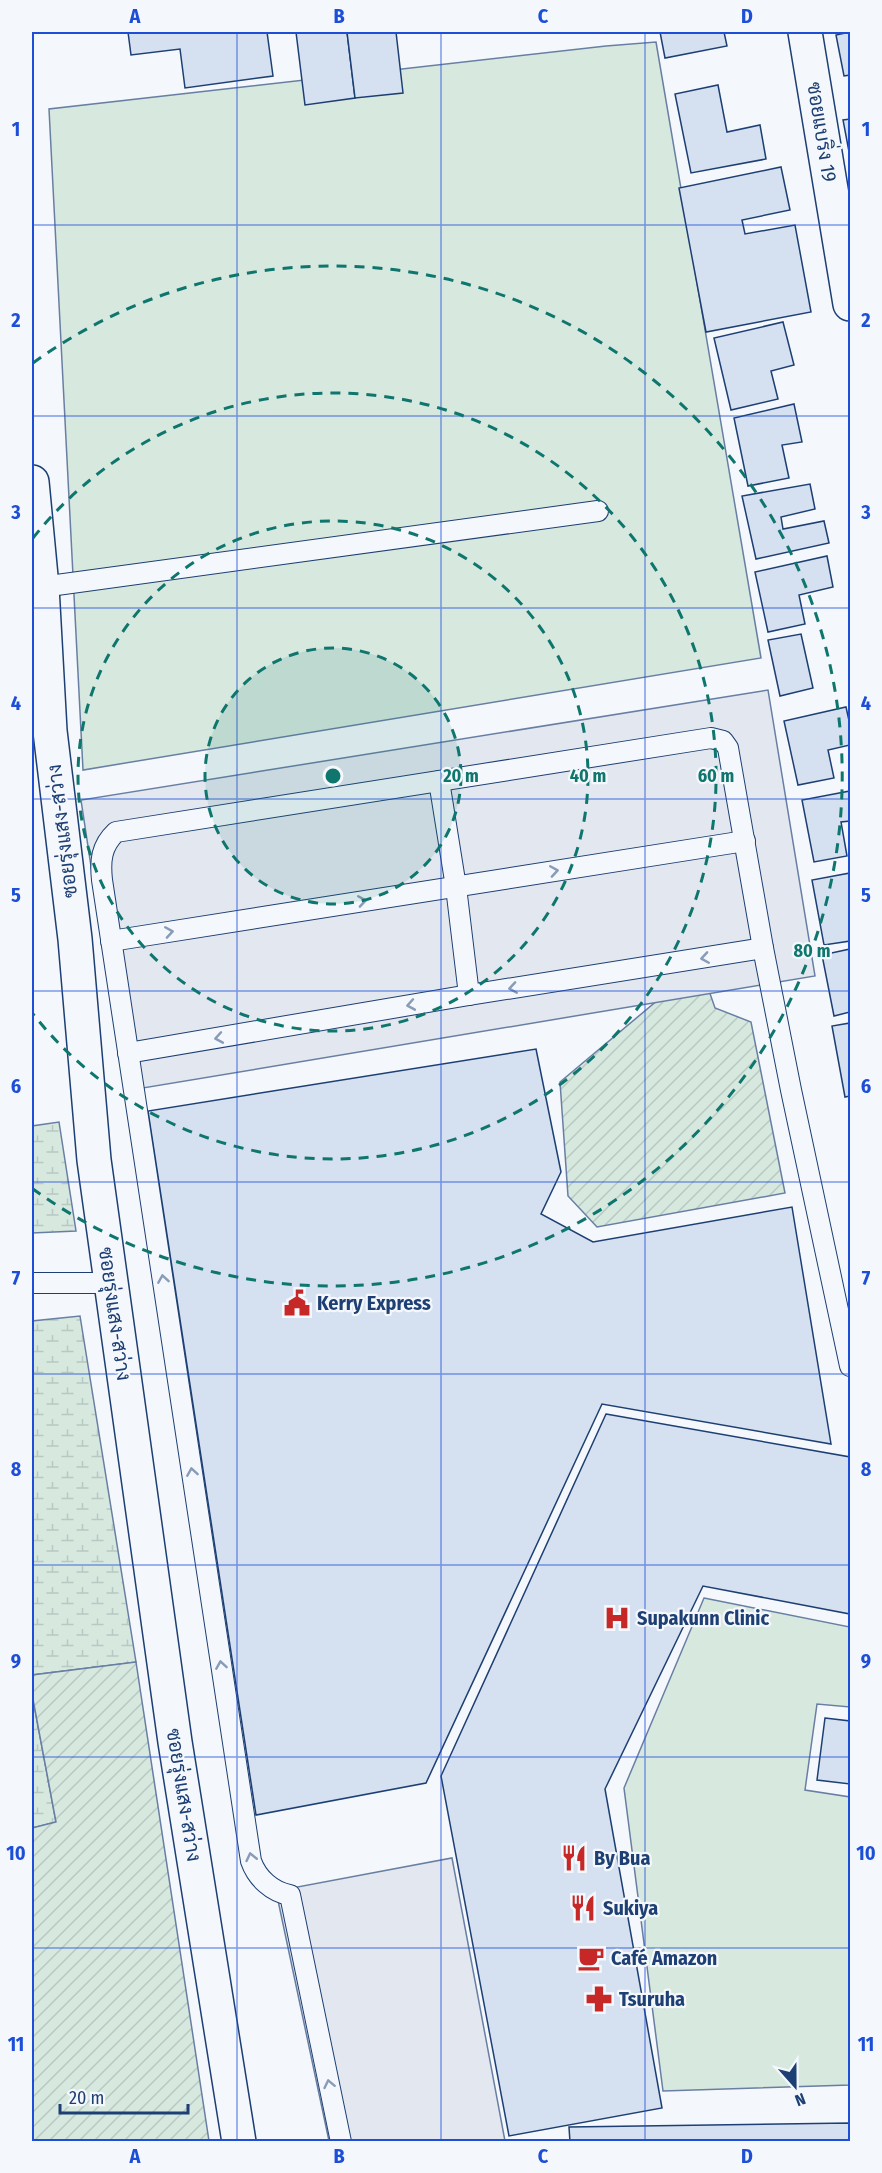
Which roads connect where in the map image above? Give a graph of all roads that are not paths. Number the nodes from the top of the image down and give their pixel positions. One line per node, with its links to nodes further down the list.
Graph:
1 (805, 32): 2 (street, ซอยแบริ่ง 19)
2 (850, 304)
3 (32, 482): 5 (street, ซอยรุ่งแสง-สว่าง)
4 (598, 511): 5 (lane)
5 (42, 587): 6 (street, ซอยรุ่งแสง-สว่าง)
6 (41, 733): 15 (street, ซอยรุ่งแสง-สว่าง)
7 (439, 781): 8 (lane); 9 (lane); 10 (lane)
8 (745, 841): 9 (lane, one-way to 8); 11 (lane)
9 (456, 887): 10 (lane, one-way to 9); 12 (lane)
10 (111, 941): 13 (lane)
11 (763, 948): 12 (lane, one-way to 12); 16 (lane)
12 (469, 995): 13 (lane, one-way to 13)
13 (128, 1053): 18 (lane, one-way to 13)
14 (32, 1283): 15 (lane)
15 (111, 1283): 17 (street, ซอยรุ่งแสง-สว่าง)
16 (850, 1366)
17 (239, 2142)
18 (341, 2142)

